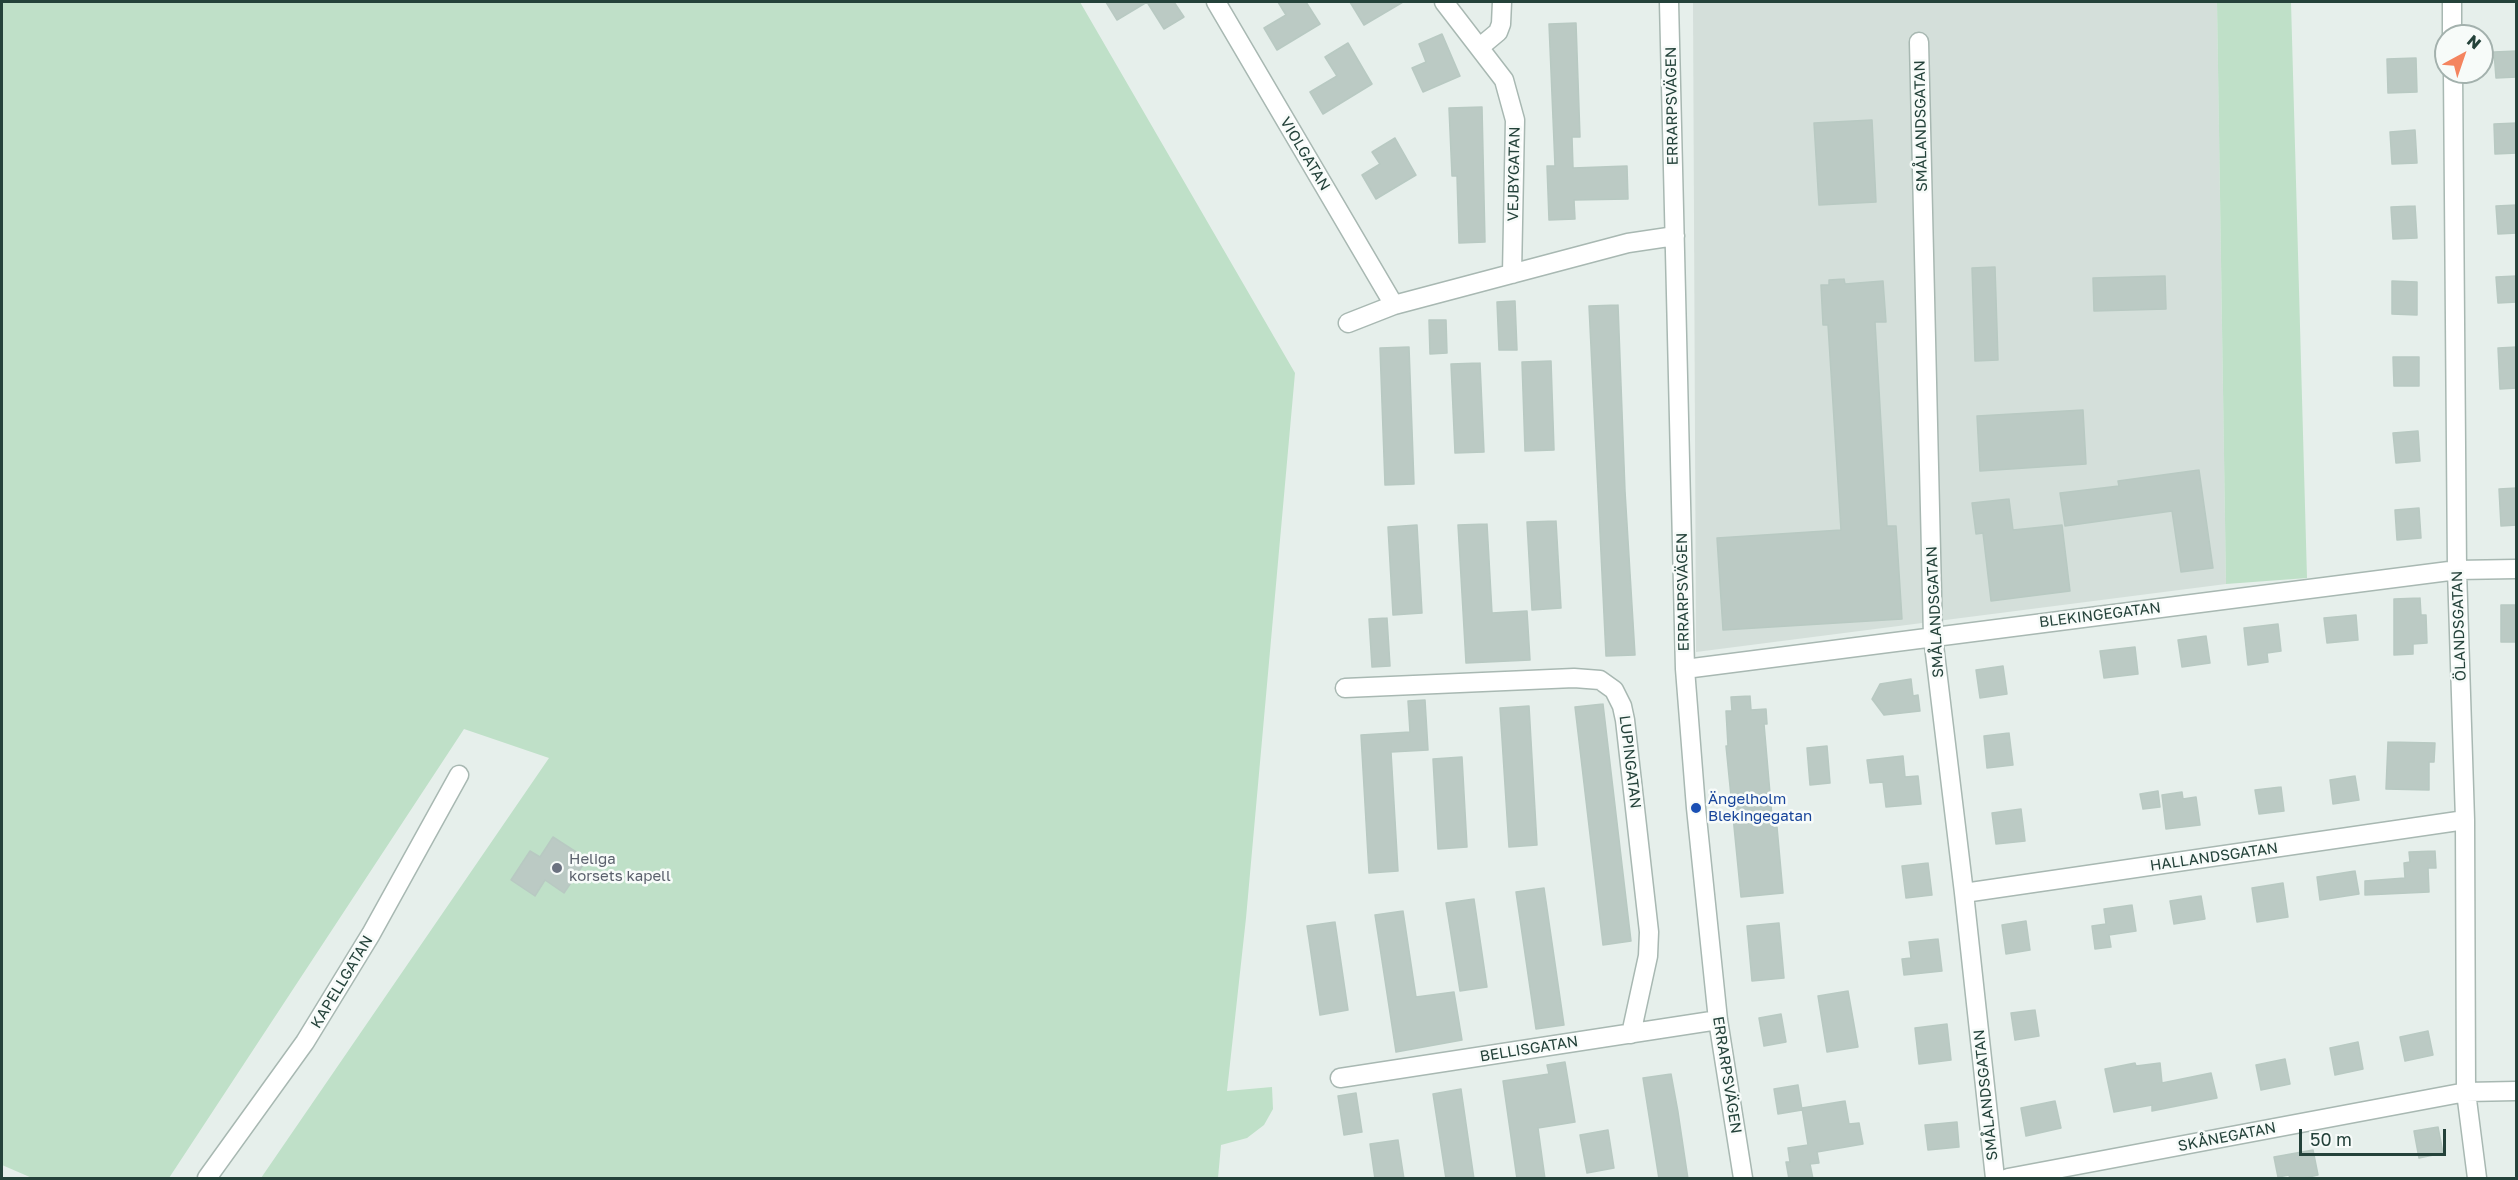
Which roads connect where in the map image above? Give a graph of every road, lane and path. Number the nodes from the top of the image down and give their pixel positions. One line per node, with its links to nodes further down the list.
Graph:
1 (1216, 2): 12 (street, VIOLGATAN)
2 (1444, 2): 8 (street, VEJBYGATAN)
3 (1502, 2): 8 (street)
4 (1669, 2): 10 (street, ERRARPSVÄGEN)
5 (2452, 2): 6 (street)
6 (2452, 24)
7 (1919, 42): 16 (street, SMÅLANDSGATAN)
8 (1480, 47): 11 (street, VEJBYGATAN)
9 (2452, 84): 15 (street, ÖLANDSGATAN)
10 (1675, 236): 11 (street); 17 (street, ERRARPSVÄGEN)
11 (1512, 274): 12 (street)
12 (1394, 305): 13 (street)
13 (1348, 323)
14 (2517, 569): 15 (street, BLEKINGEGATAN)
15 (2457, 570): 16 (street, BLEKINGEGATAN); 20 (street, ÖLANDSGATAN)
16 (1933, 637): 17 (street, BLEKINGEGATAN); 21 (street, SMÅLANDSGATAN)
17 (1685, 669): 22 (street, ERRARPSVÄGEN)
18 (1345, 688): 23 (street, LUPINGATAN)
19 (459, 775): 27 (street, KAPELLGATAN)
20 (2465, 820): 21 (street, HALLANDSGATAN); 26 (street, ÖLANDSGATAN)
21 (1964, 893): 29 (street, SMÅLANDSGATAN)
22 (1718, 1020): 23 (street, BELLISGATAN); 28 (street, ERRARPSVÄGEN)
23 (1631, 1034): 24 (street, BELLISGATAN)
24 (1340, 1078)
25 (2517, 1091): 26 (street, SKÅNEGATAN)
26 (2466, 1092): 30 (street, SKÅNEGATAN); 31 (street, ÖLANDSGATAN)
27 (207, 1179)
28 (1743, 1179)
29 (1995, 1179)
30 (2008, 1179)
31 (2477, 1179)

